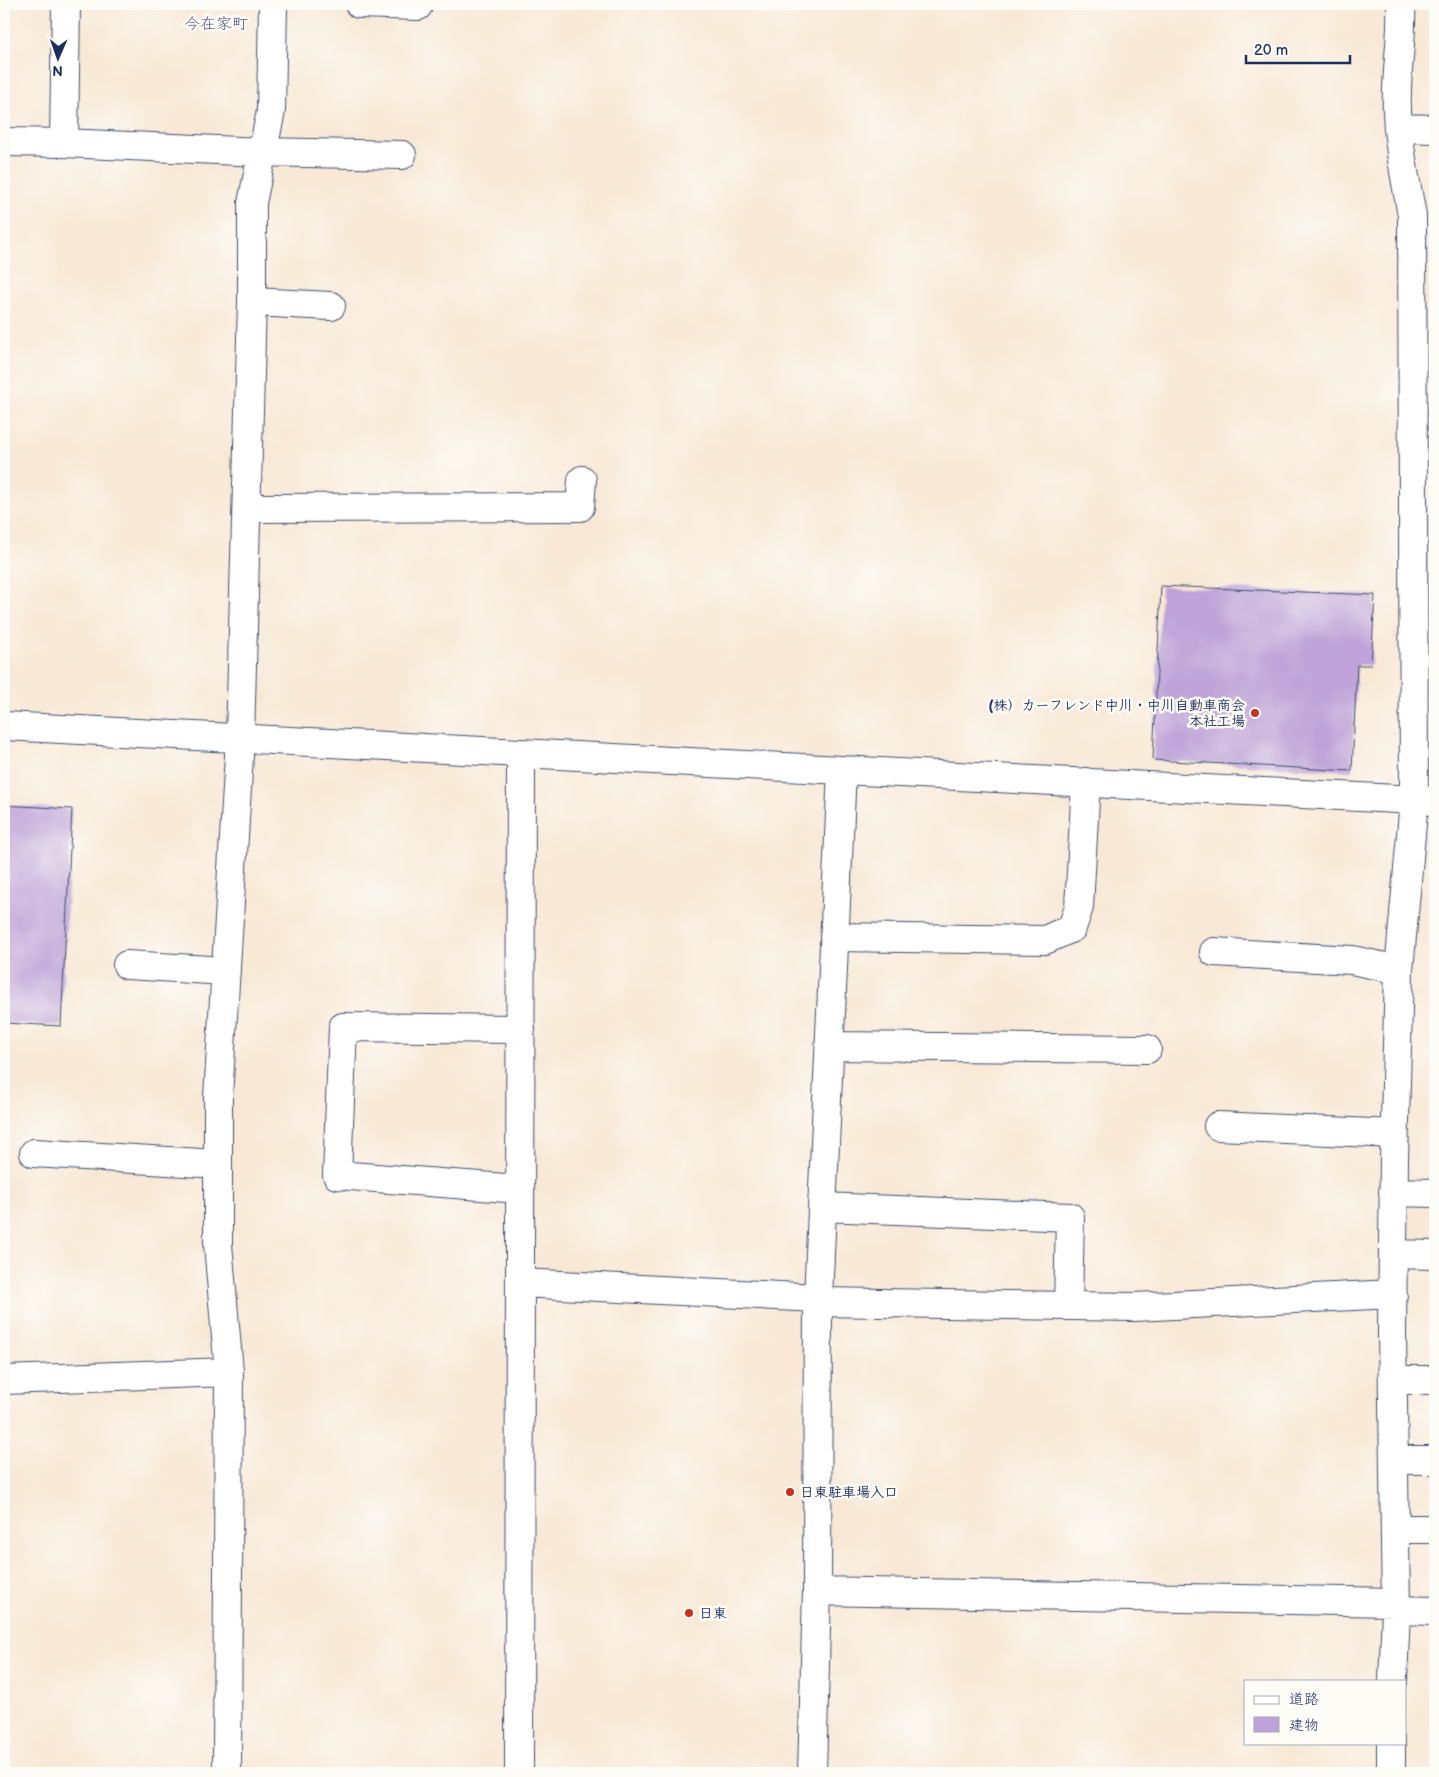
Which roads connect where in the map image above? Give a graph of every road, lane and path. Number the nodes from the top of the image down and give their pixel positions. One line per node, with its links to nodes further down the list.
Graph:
1 (66, 4): 9 (street)
2 (273, 4): 10 (street)
3 (358, 4): 5 (street)
4 (1401, 4): 6 (street)
5 (418, 6)
6 (1398, 128): 7 (street); 21 (street)
7 (1435, 129)
8 (4, 142): 9 (street)
9 (64, 143): 10 (street)
10 (261, 152): 11 (street); 12 (street)
11 (402, 154)
12 (252, 302): 13 (street); 15 (street)
13 (331, 306)
14 (582, 480): 15 (street)
15 (247, 508): 17 (street)
16 (4, 726): 17 (street)
17 (240, 739): 18 (street); 26 (street)
18 (521, 754): 19 (street); 27 (street)
19 (842, 770): 20 (street); 22 (street)
20 (1086, 782): 21 (street); 22 (street)
21 (1425, 801): 25 (street)
22 (834, 937): 28 (street)
23 (1214, 952): 25 (street)
24 (127, 965): 26 (street)
25 (1399, 970): 31 (street)
26 (226, 971): 33 (street)
27 (521, 1029): 34 (street); 34 (street)
28 (830, 1046): 29 (street); 37 (street)
29 (1146, 1049)
30 (1218, 1126): 31 (street)
31 (1394, 1134): 35 (street)
32 (34, 1153): 33 (street)
33 (218, 1164): 44 (street)
34 (520, 1189): 40 (street)
35 (1393, 1192): 36 (street); 38 (street)
36 (1435, 1193)
37 (823, 1207): 42 (street); 43 (street)
38 (1393, 1254): 39 (street); 41 (street)
39 (1435, 1255)
40 (520, 1283): 42 (street); 58 (street)
41 (1393, 1294): 43 (street); 46 (street)
42 (819, 1300): 43 (street); 52 (street)
43 (1068, 1306)
44 (229, 1372): 45 (street); 57 (street)
45 (4, 1380)
46 (1393, 1380): 47 (street); 48 (street)
47 (1435, 1380)
48 (1394, 1460): 49 (street); 51 (street)
49 (1435, 1460)
50 (1435, 1528): 51 (street)
51 (1394, 1529): 53 (street)
52 (817, 1592): 53 (street); 59 (street)
53 (1395, 1606): 54 (street); 55 (street)
54 (1435, 1611)
55 (1393, 1680)
56 (1392, 1744): 60 (street)
57 (227, 1773)
58 (518, 1773)
59 (812, 1773)
60 (1391, 1773)

